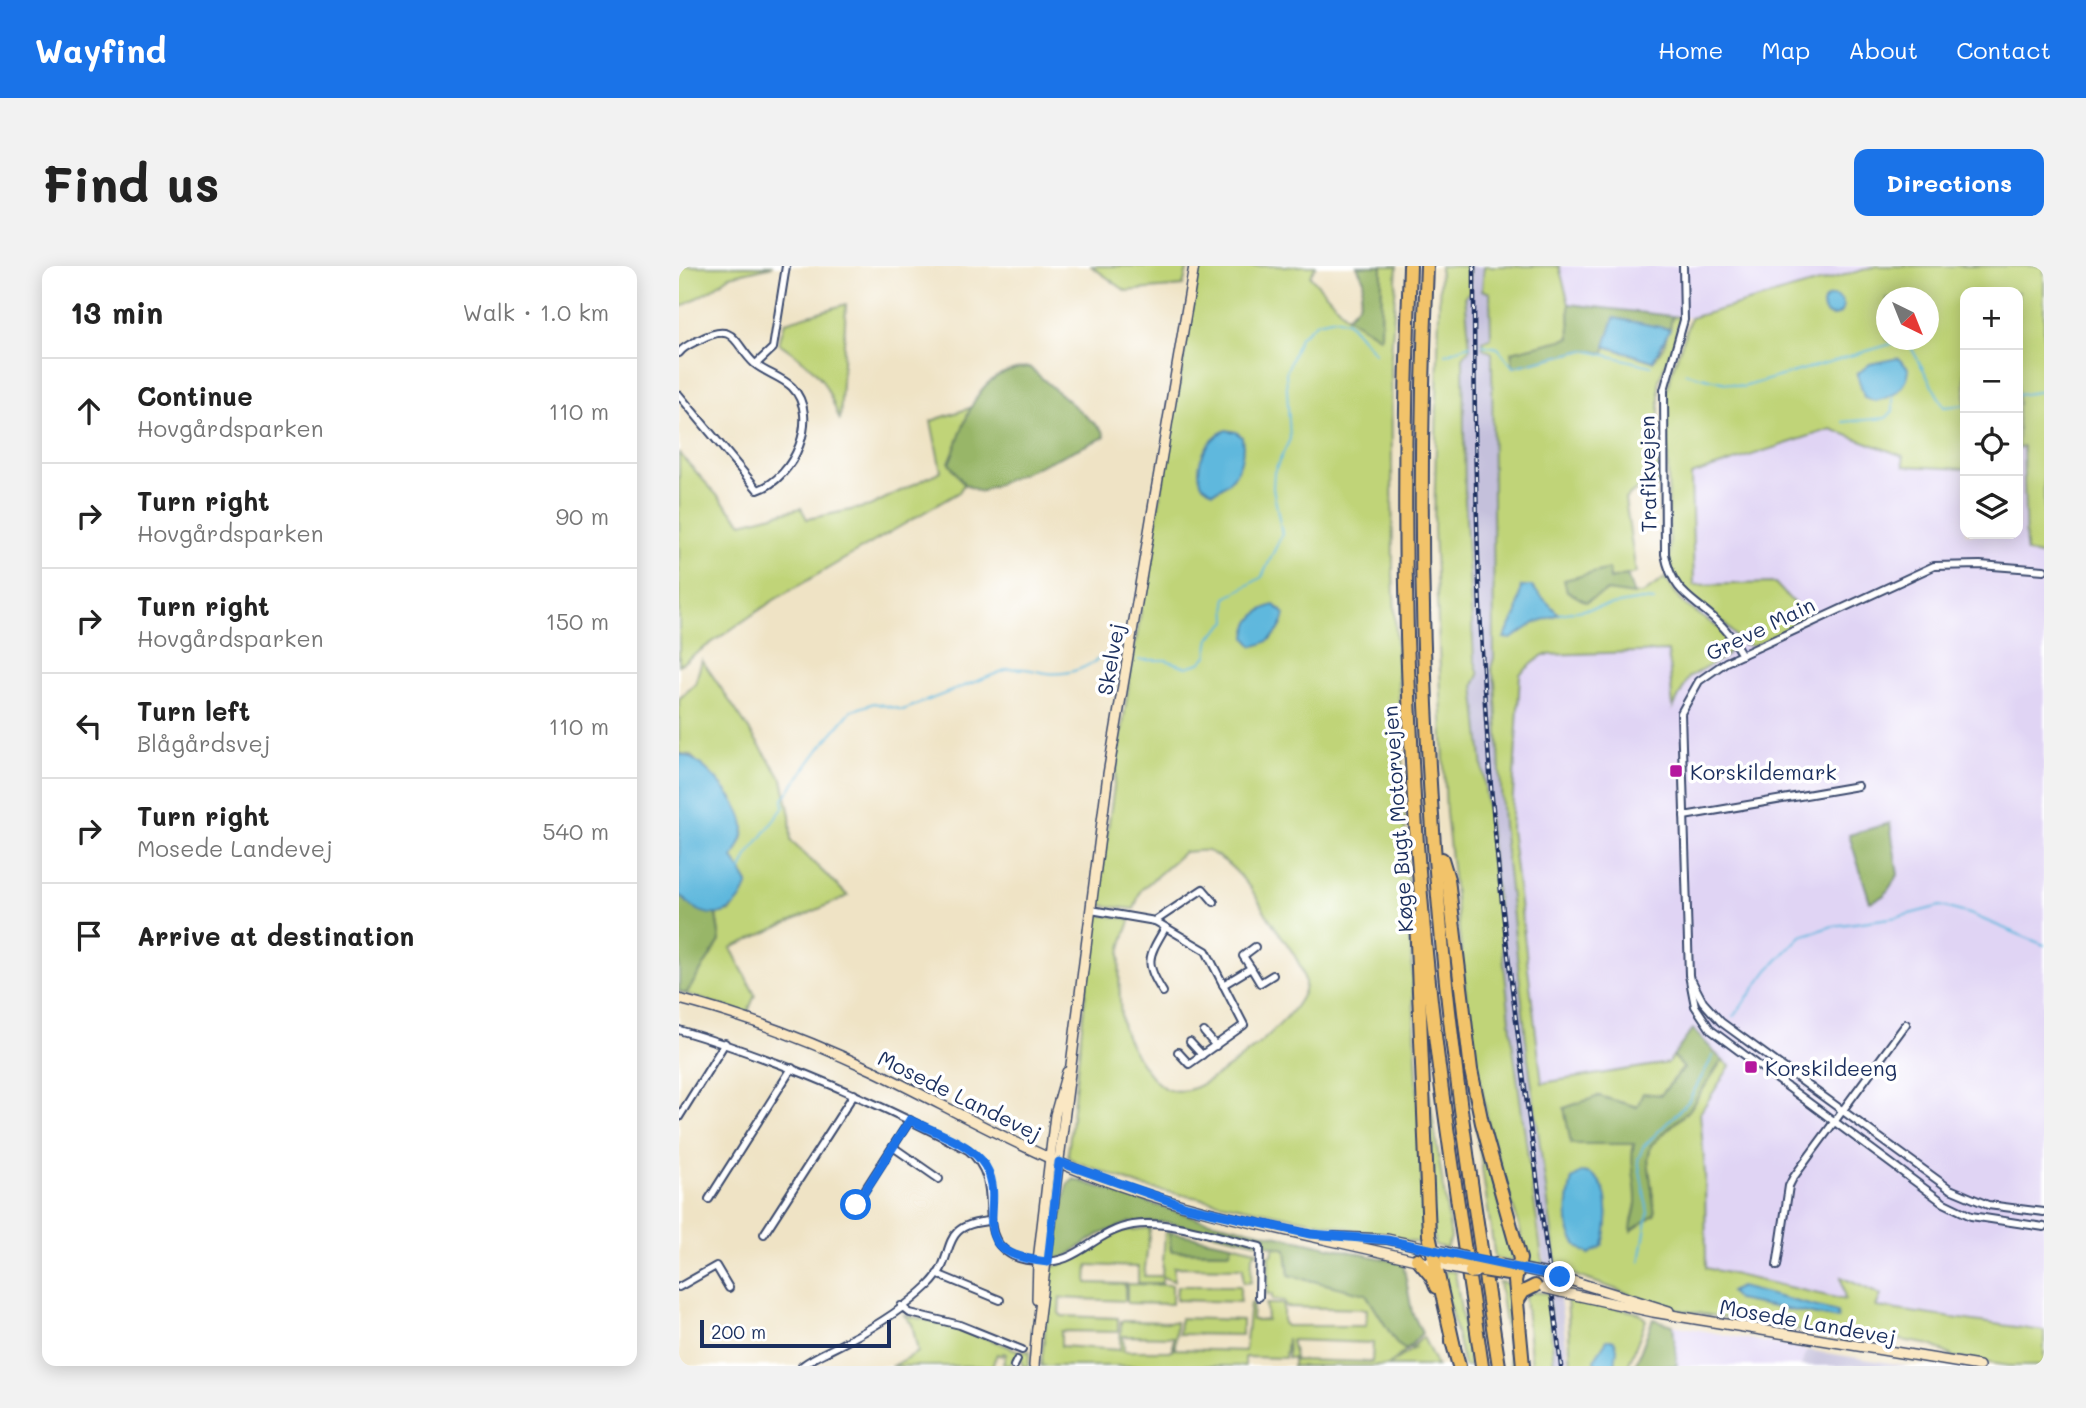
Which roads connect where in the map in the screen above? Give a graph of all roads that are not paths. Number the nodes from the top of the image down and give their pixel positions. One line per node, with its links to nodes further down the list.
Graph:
1 (786, 266): 7 (street)
2 (1194, 266): 16 (main road, Skelvej)
3 (1411, 266): 14 (highway, Køge Bugt Motorvejen)
4 (1427, 266): 13 (highway, Køge Bugt Motorvejen)
5 (1683, 266): 10 (street, Trafikvejen)
6 (679, 354): 7 (street)
7 (755, 364): 8 (street)
8 (679, 395)
9 (2044, 570): 10 (street, Greve Main)
10 (1742, 655): 12 (street, Greve Main)
11 (1858, 786): 12 (street)
12 (1683, 816): 22 (street, Greve Main)
13 (1435, 832): 56 (highway); 72 (highway, Køge Bugt Motorvejen)
14 (1418, 854): 50 (highway); 71 (highway, Køge Bugt Motorvejen)
15 (1214, 902): 17 (street)
16 (1091, 910): 17 (street); 41 (main road, Skelvej)
17 (1155, 921): 18 (street)
18 (1165, 928): 23 (street); 24 (street)
19 (1255, 947): 20 (street)
20 (1251, 968): 21 (street); 23 (street)
21 (1273, 975)
22 (1689, 975): 36 (street, Greve Main); 39 (street, Greve Main)
23 (1223, 985): 31 (street)
24 (1163, 992)
25 (679, 999): 41 (main road, Mosede Landevej)
26 (1906, 1024): 36 (street)
27 (679, 1030): 30 (street)
28 (1204, 1032): 31 (street)
29 (1190, 1042): 33 (street)
30 (725, 1043): 34 (street); 37 (street)
31 (1216, 1046): 33 (street)
32 (1178, 1052): 33 (street)
33 (1202, 1055)
34 (792, 1068): 35 (street); 43 (street)
35 (853, 1094): 38 (street); 48 (street)
36 (1842, 1111): 39 (street); 45 (street, Greve Main)
37 (679, 1117)
38 (910, 1120): 40 (street); 46 (street)
39 (1834, 1122): 47 (street, Greve Main); 54 (street)
40 (893, 1147): 42 (street); 44 (street)
41 (1055, 1160): 49 (main road, Mosede Landevej); 53 (main road, Skelvej)
42 (939, 1179)
43 (709, 1199)
44 (854, 1208)
45 (2044, 1212)
46 (991, 1221): 53 (street); 57 (street)
47 (2044, 1227)
48 (764, 1234)
49 (1310, 1234): 50 (main road, Mosede Landevej); 51 (main road, Mosede Landevej)
50 (1426, 1247): 52 (highway)
51 (1417, 1259): 52 (main road, Mosede Landevej); 66 (highway)
52 (1444, 1261): 55 (main road, Mosede Landevej, bridge); 56 (highway, bridge); 66 (highway)
53 (1043, 1262): 61 (street); 69 (main road, Skelvej)
54 (1777, 1266)
55 (1471, 1272): 56 (highway, bridge)
56 (1509, 1272): 59 (main road, Mosede Landevej); 63 (highway); 65 (main road, Mosede Landevej, bridge)
57 (937, 1274): 62 (street); 64 (street)
58 (679, 1287): 60 (street)
59 (1539, 1287): 63 (highway); 65 (main road, Mosede Landevej, bridge)
60 (729, 1288)
61 (1259, 1297)
62 (1000, 1300)
63 (1518, 1300): 73 (highway)
64 (901, 1306): 67 (street); 68 (street)
65 (1674, 1314): 74 (main road, Mosede Landevej)
66 (1454, 1347): 70 (highway)
67 (1022, 1350)
68 (802, 1366)
69 (1034, 1366)
70 (1459, 1366)
71 (1482, 1366)
72 (1499, 1366)
73 (1523, 1366)
74 (1979, 1366)

